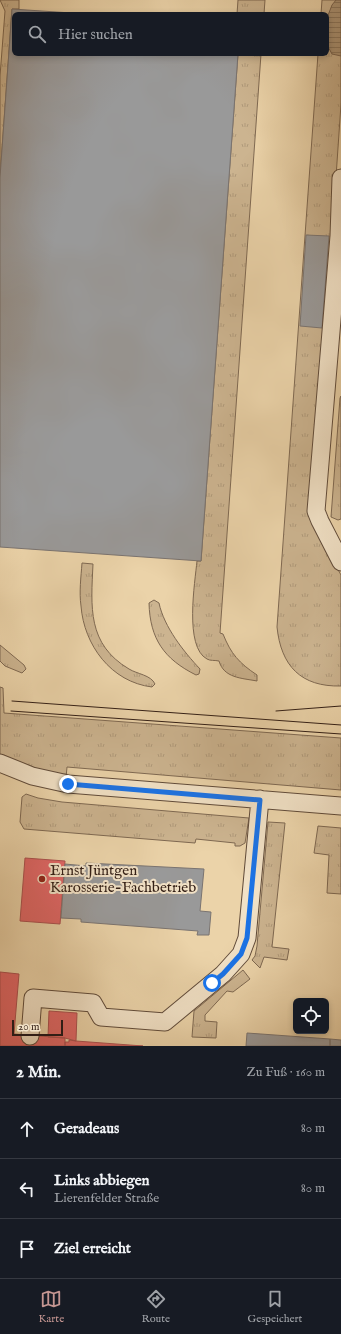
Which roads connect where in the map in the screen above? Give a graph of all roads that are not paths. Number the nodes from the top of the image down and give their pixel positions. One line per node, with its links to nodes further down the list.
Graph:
1 (341, 178): 2 (street)
2 (334, 385): 3 (street)
3 (341, 562)
4 (0, 763): 5 (street)
5 (260, 800): 6 (street); 7 (street)
6 (341, 806)
7 (30, 1036)

